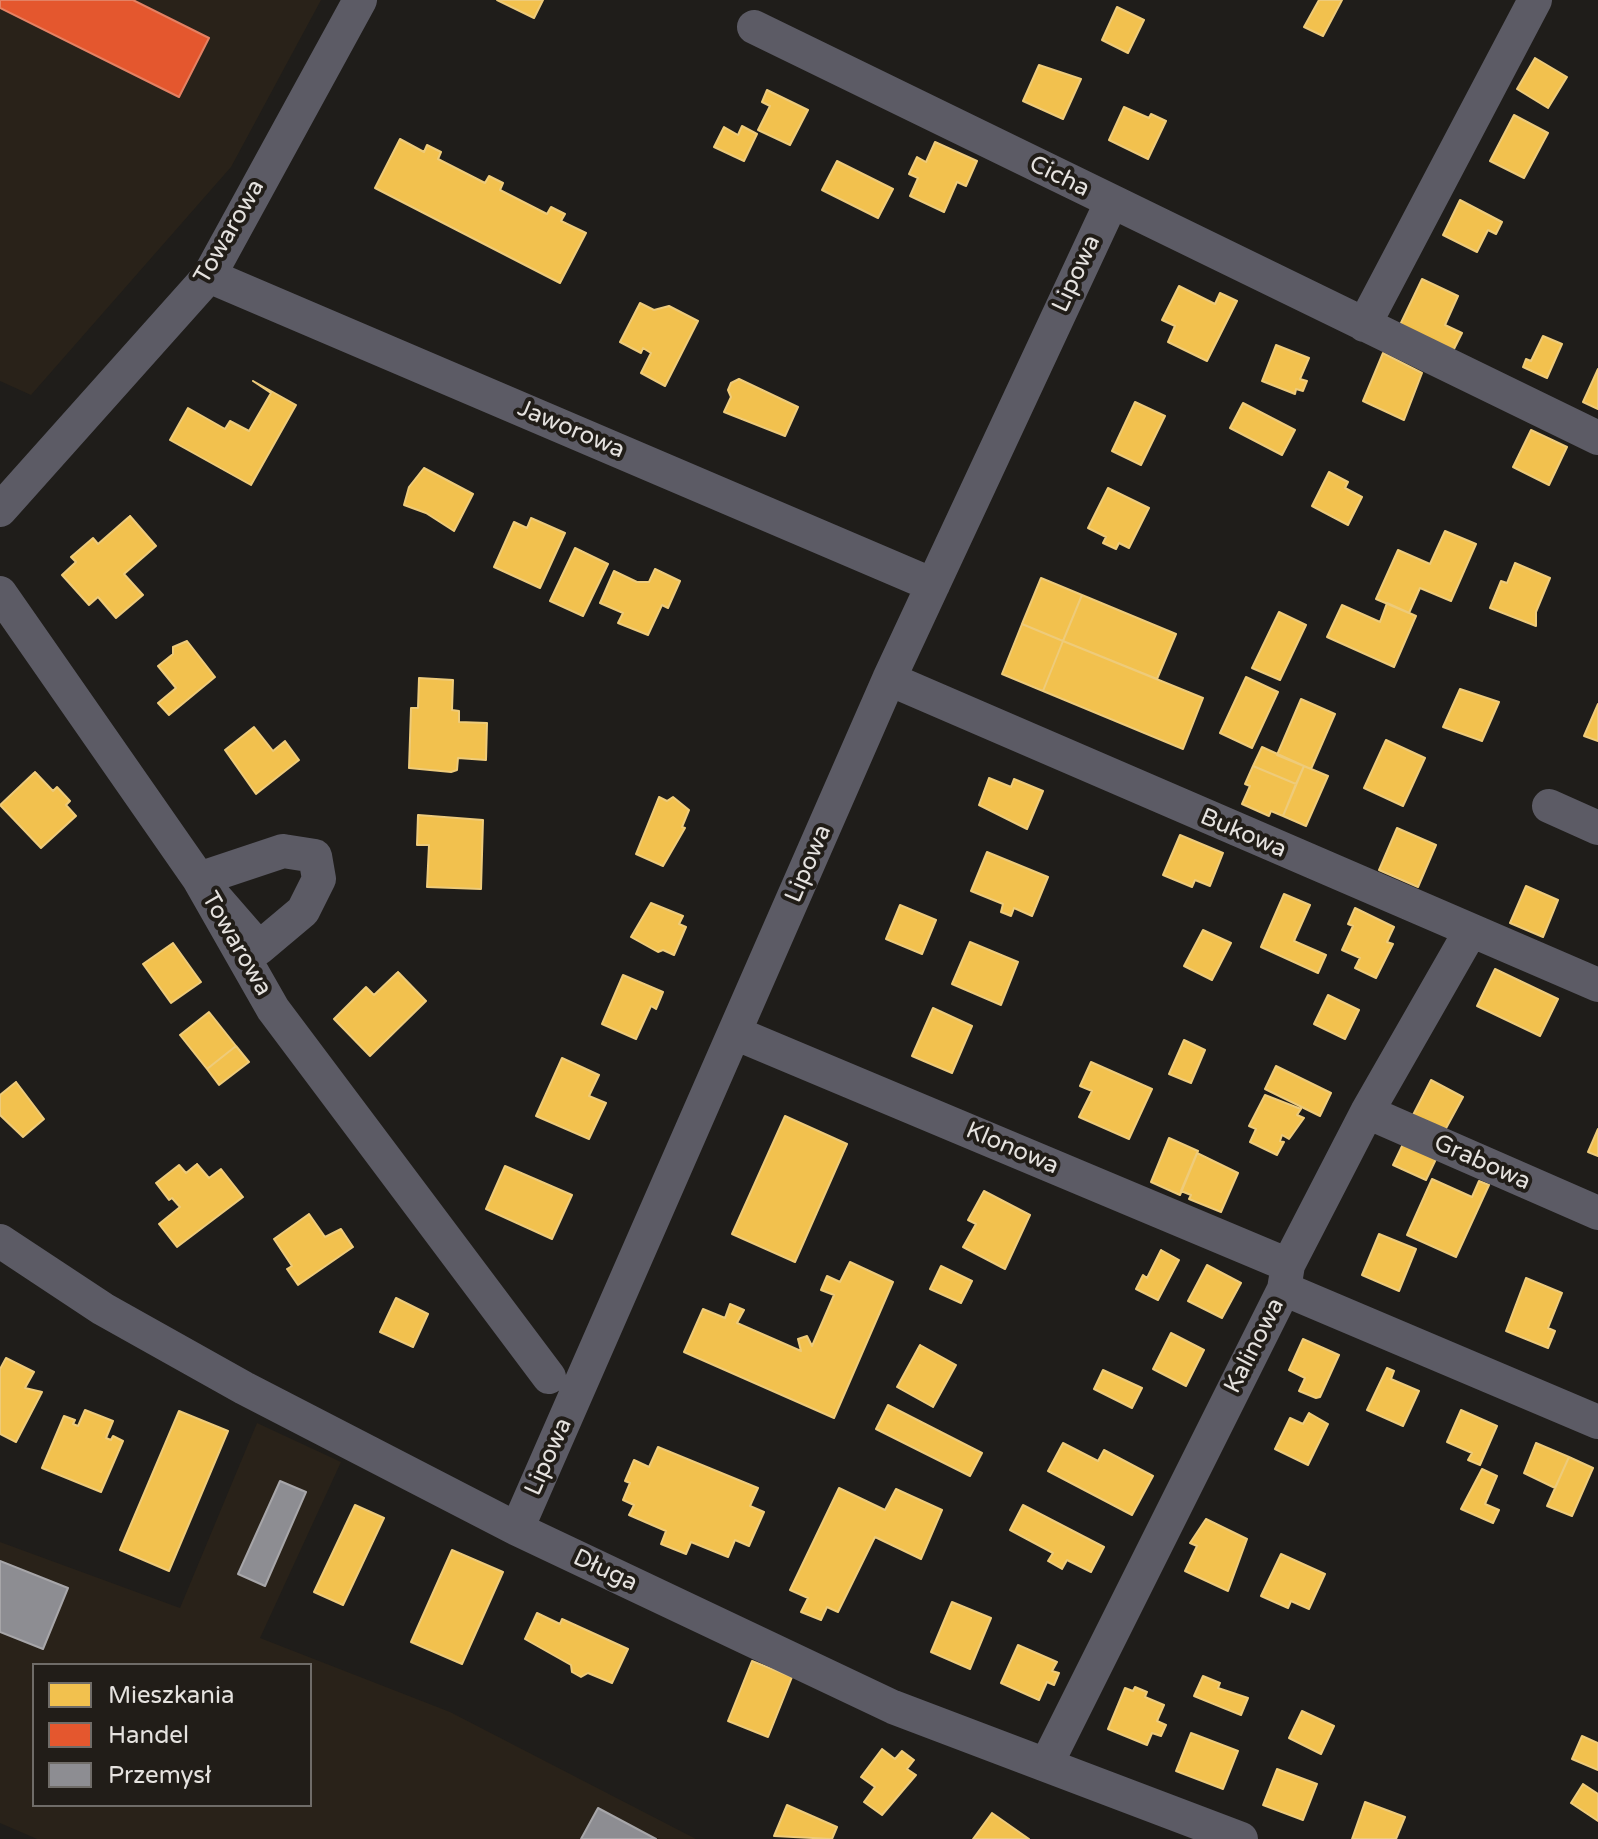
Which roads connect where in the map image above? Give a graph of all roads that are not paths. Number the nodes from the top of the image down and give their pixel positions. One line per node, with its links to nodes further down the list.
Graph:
1 (360, 0): 5 (street, Towarowa)
2 (1535, 0): 6 (street)
3 (754, 27): 4 (street, Cicha)
4 (1111, 203): 6 (street, Cicha); 9 (street, Lipowa)
5 (209, 276): 8 (street, Towarowa); 9 (street, Jaworowa)
6 (1364, 325): 7 (street, Cicha)
7 (1598, 438)
8 (0, 510)
9 (933, 585): 11 (street, Lipowa)
10 (0, 593): 21 (street, Towarowa)
11 (889, 679): 14 (street, Bukowa); 16 (street, Lipowa)
12 (1549, 806): 13 (street)
13 (1598, 828)
14 (1470, 932): 15 (street, Bukowa); 17 (street, Kalinowa)
15 (1598, 985)
16 (735, 1033): 20 (street, Klonowa); 23 (street, Lipowa)
17 (1367, 1112): 18 (street, Grabowa); 20 (street, Kalinowa)
18 (1598, 1213)
19 (0, 1241): 23 (street, Długa)
20 (1286, 1277): 22 (street, Klonowa); 24 (street, Kalinowa)
21 (549, 1377)
22 (1598, 1422)
23 (517, 1529): 24 (street, Długa)
24 (1046, 1765): 25 (street, Długa)
25 (1241, 1839)

